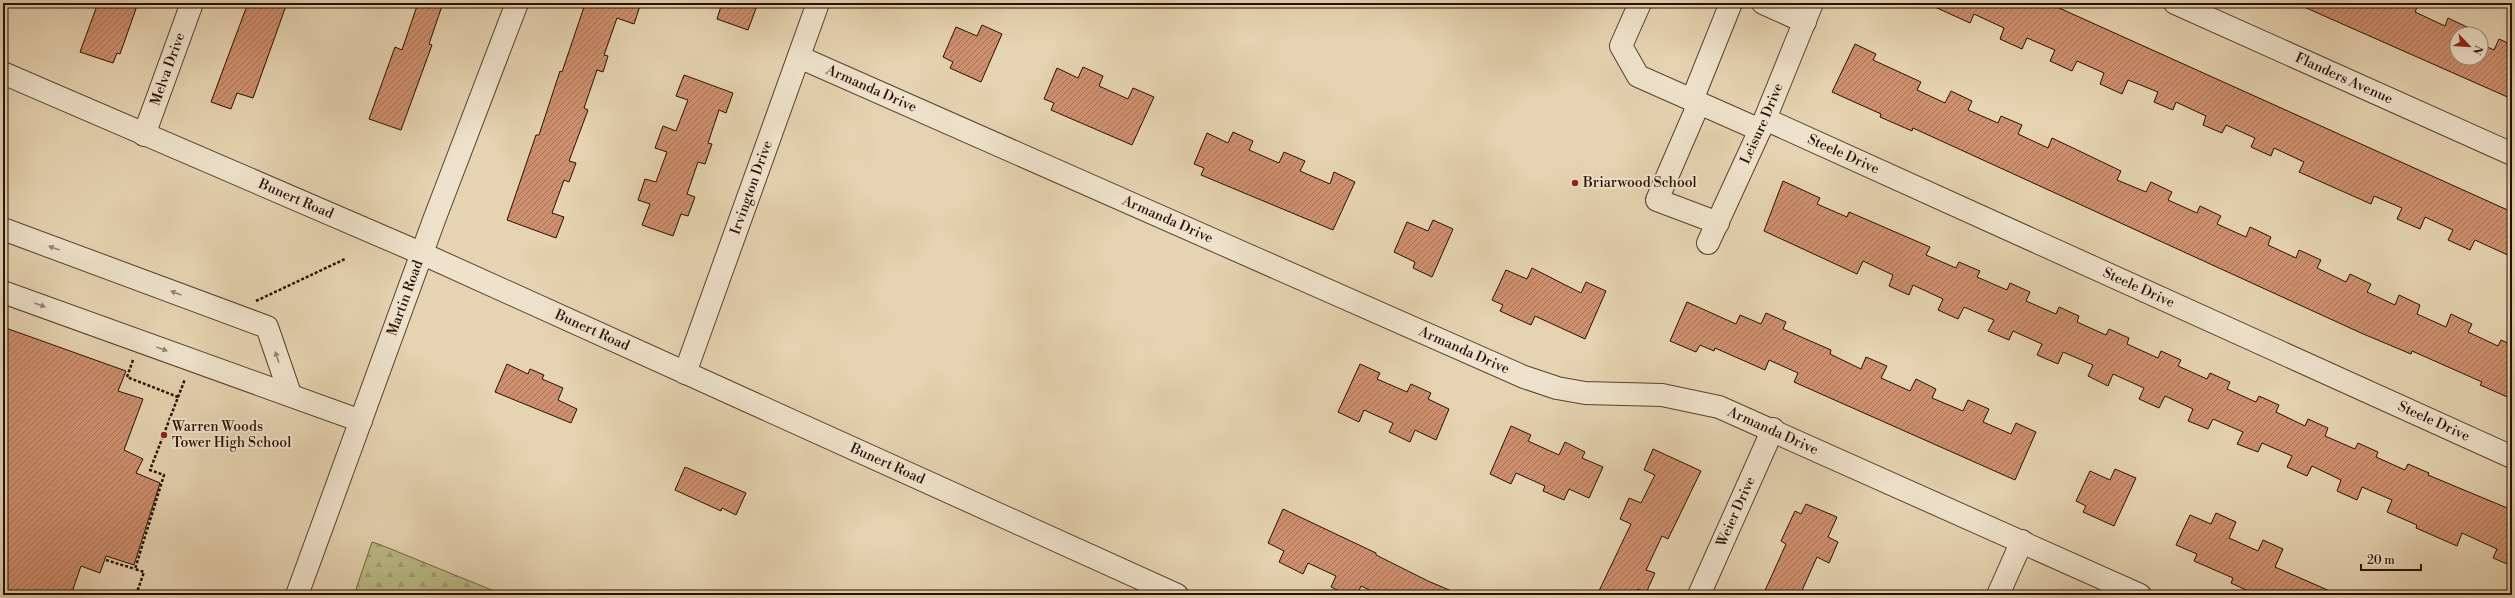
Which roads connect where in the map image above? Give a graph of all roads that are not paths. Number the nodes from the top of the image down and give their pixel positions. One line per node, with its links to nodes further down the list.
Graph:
1 (192, 3): 13 (street, Melva Drive)
2 (517, 3): 18 (street, Martin Road)
3 (818, 3): 9 (street, Irvington Drive)
4 (1640, 3): 11 (street, Steele Drive)
5 (1731, 3): 11 (street)
6 (1763, 3): 8 (street)
7 (2175, 3): 14 (street, Flanders Avenue)
8 (1808, 13): 12 (street, Leisure Drive)
9 (799, 57): 20 (street, Irvington Drive); 23 (street, Armanda Drive)
10 (3, 74): 13 (street, Bunert Road)
11 (1696, 101): 12 (street, Steele Drive); 15 (street)
12 (1763, 125): 15 (street, Leisure Drive); 24 (street, Steele Drive)
13 (144, 135): 18 (street, Bunert Road)
14 (2512, 154)
15 (1718, 222): 17 (street, Leisure Drive)
16 (3, 229): 21 (street, one-way to 16)
17 (1708, 243)
18 (423, 254): 20 (street, Bunert Road); 22 (street, Martin Road)
19 (3, 292): 21 (street, one-way to 21)
20 (685, 373): 27 (street, Bunert Road)
21 (290, 394): 22 (street)
22 (361, 421): 26 (street, Martin Road)
23 (1773, 429): 25 (street, Armanda Drive); 28 (street, Weier Drive)
24 (2512, 457)
25 (2022, 541): 29 (street); 30 (street, Armanda Drive)
26 (298, 595)
27 (1177, 595)
28 (1699, 595)
29 (1998, 595)
30 (2140, 595)

